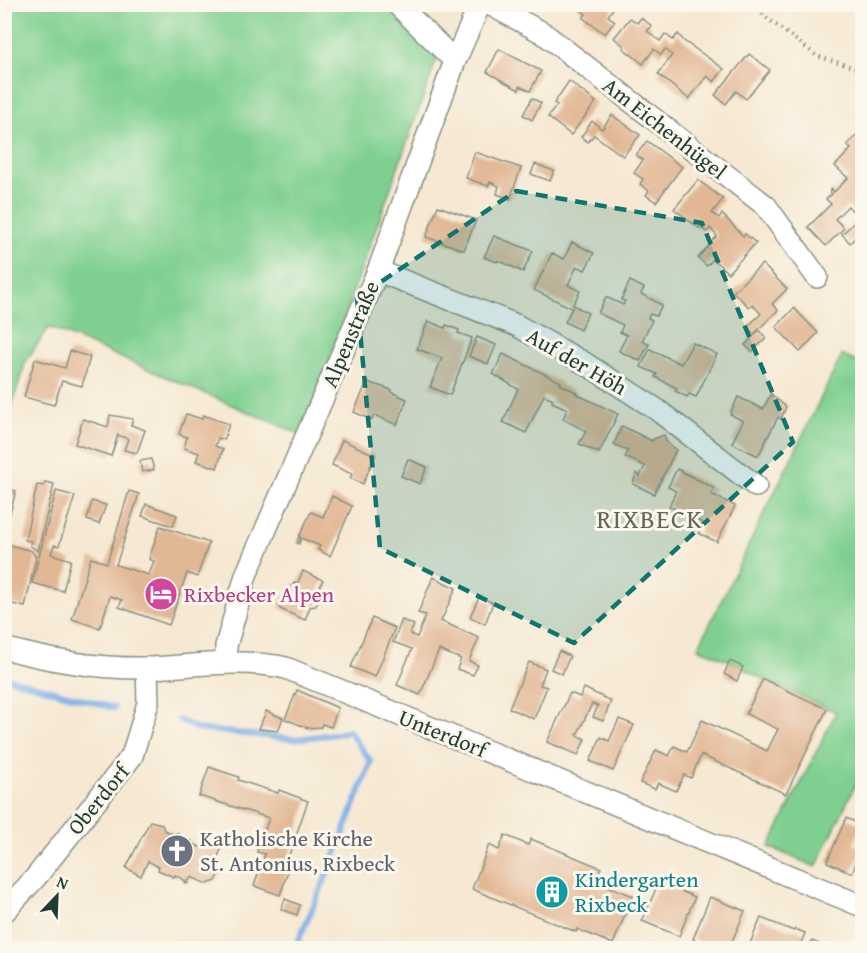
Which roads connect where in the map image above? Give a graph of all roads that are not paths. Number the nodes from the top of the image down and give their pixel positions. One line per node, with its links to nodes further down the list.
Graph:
1 (397, 4): 4 (street)
2 (480, 4): 4 (street, Alpenstraße)
3 (489, 4): 6 (street, Am Eichenhügel)
4 (455, 61): 5 (street, Alpenstraße)
5 (378, 271): 7 (street, Auf der Höh); 9 (street, Alpenstraße)
6 (818, 277)
7 (756, 486)
8 (4, 648): 10 (street, Unterdorf)
9 (226, 663): 10 (street, Unterdorf); 11 (street, Unterdorf)
10 (147, 668): 12 (street, Oberdorf)
11 (862, 906)
12 (4, 912)

